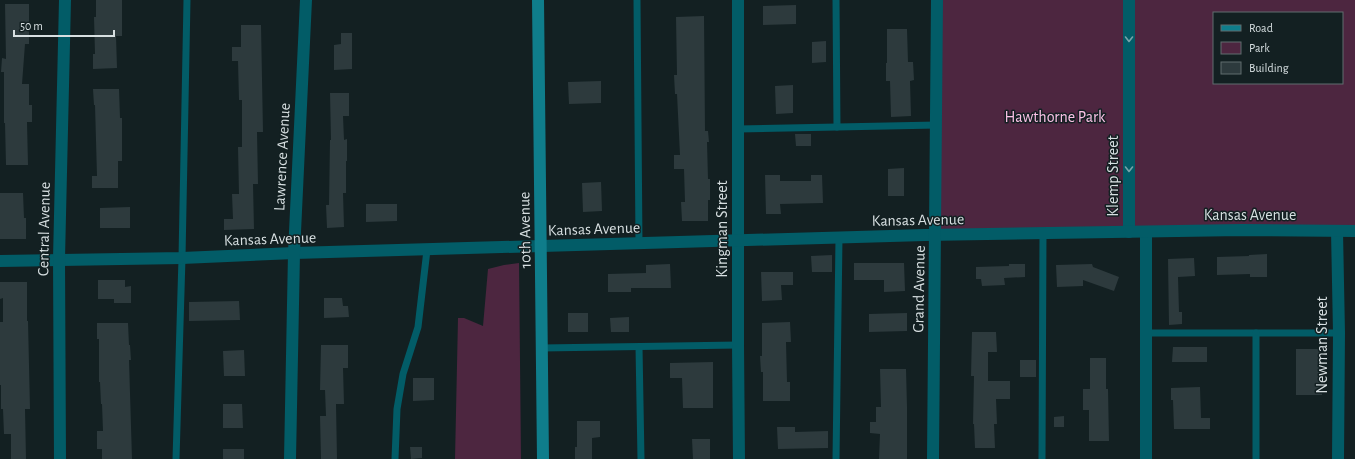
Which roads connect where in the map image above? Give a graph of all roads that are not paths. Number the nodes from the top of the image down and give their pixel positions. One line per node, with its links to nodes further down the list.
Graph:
1 (65, 0): 26 (street, Central Avenue)
2 (187, 0): 25 (lane)
3 (306, 0): 24 (street, Lawrence Avenue)
4 (538, 0): 22 (street, 10th Avenue)
5 (637, 0): 21 (lane)
6 (738, 0): 12 (street, Kingman Street)
7 (836, 0): 11 (lane)
8 (937, 0): 10 (street, Grand Avenue)
9 (1129, 0): 15 (street, Klemp Street, one-way to 15)
10 (937, 124): 11 (lane); 18 (street, Grand Avenue)
11 (837, 127): 12 (lane)
12 (738, 129): 20 (street, Kingman Street)
13 (1337, 231): 14 (street, Kansas Avenue); 16 (street, Kansas Avenue); 30 (street, Newman Street)
14 (1355, 231)
15 (1129, 232): 16 (street, Kansas Avenue); 17 (street, Kansas Avenue)
16 (1146, 232): 28 (street)
17 (1044, 234): 18 (street, Kansas Avenue); 43 (lane)
18 (936, 235): 19 (street, Kansas Avenue); 42 (street, Grand Avenue)
19 (839, 238): 20 (street, Kansas Avenue); 41 (lane)
20 (738, 241): 21 (street, Kansas Avenue); 31 (street, Kingman Street)
21 (639, 244): 22 (street, Kansas Avenue)
22 (541, 247): 23 (street, Kansas Avenue); 33 (street, 10th Avenue)
23 (427, 250): 24 (street, Kansas Avenue); 37 (lane)
24 (294, 253): 25 (street, Kansas Avenue); 36 (street, Lawrence Avenue)
25 (182, 258): 26 (street, Kansas Avenue); 35 (lane)
26 (59, 259): 27 (street, Kansas Avenue); 34 (street, Central Avenue)
27 (0, 261)
28 (1146, 333): 29 (lane); 44 (street)
29 (1256, 333): 30 (lane); 45 (lane)
30 (1339, 333): 46 (street, Newman Street)
31 (738, 345): 32 (lane); 40 (street, Kingman Street)
32 (640, 347): 33 (lane); 39 (lane)
33 (542, 348): 38 (street, 10th Avenue)
34 (60, 459)
35 (176, 459)
36 (290, 459)
37 (395, 459)
38 (543, 459)
39 (641, 459)
40 (739, 459)
41 (836, 459)
42 (933, 459)
43 (1042, 459)
44 (1146, 459)
45 (1256, 459)
46 (1338, 459)

